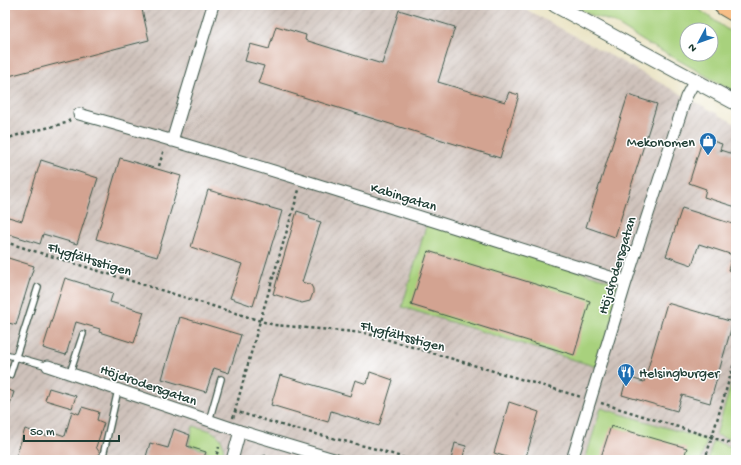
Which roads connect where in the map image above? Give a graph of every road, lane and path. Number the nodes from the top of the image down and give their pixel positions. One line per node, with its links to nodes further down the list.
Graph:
1 (213, 5): 9 (street)
2 (555, 5): 5 (street)
3 (724, 5): 4 (highway)
4 (736, 12)
5 (695, 80): 6 (street); 13 (street, Höjdrodersgatan)
6 (736, 103)
7 (79, 114): 8 (path); 9 (street, Kabingatan)
8 (5, 140)
9 (169, 140): 10 (path); 11 (street, Kabingatan)
10 (159, 166)
11 (302, 180): 13 (street, Kabingatan); 15 (path)
12 (5, 242): 15 (path, Flygfältsstigen)
13 (626, 282): 25 (street, Höjdrodersgatan)
14 (38, 287): 19 (lane)
15 (260, 321): 25 (path, Flygfältsstigen); 26 (path)
16 (83, 334): 21 (lane)
17 (5, 354): 19 (lane)
18 (736, 357): 29 (path)
19 (16, 358): 20 (lane); 22 (lane)
20 (48, 366): 21 (street, Höjdrodersgatan)
21 (70, 373): 24 (street, Höjdrodersgatan)
22 (10, 375)
23 (221, 379): 27 (lane)
24 (118, 390): 27 (street, Höjdrodersgatan); 33 (lane)
25 (591, 400): 29 (path, Flygfältsstigen); 41 (street, Höjdrodersgatan)
26 (234, 411): 28 (path); 32 (path)
27 (209, 421): 28 (street, Höjdrodersgatan)
28 (235, 430): 35 (street); 38 (street, Höjdrodersgatan)
29 (712, 438): 30 (path, Flygfältsstigen); 42 (path)
30 (736, 445)
31 (219, 447): 34 (path)
32 (386, 452): 39 (path); 40 (path)
33 (102, 460)
34 (215, 460)
35 (232, 460)
36 (258, 460): 37 (path)
37 (281, 460)
38 (337, 460)
39 (384, 460)
40 (410, 460)
41 (572, 460)
42 (705, 460)

